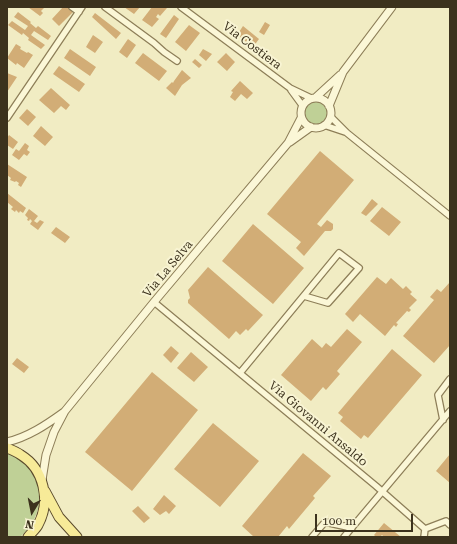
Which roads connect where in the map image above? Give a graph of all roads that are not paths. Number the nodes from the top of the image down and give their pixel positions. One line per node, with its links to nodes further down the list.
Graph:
1 (72, 7): 5 (street)
2 (105, 7): 6 (street)
3 (181, 7): 8 (street, Via Costiera)
4 (392, 7): 7 (street)
5 (80, 9): 13 (street)
6 (177, 61)
7 (343, 72): 9 (street); 11 (street)
8 (290, 88): 9 (street, Via Costiera); 10 (street, Via Costiera)
9 (313, 98): 10 (street); 11 (street)
10 (302, 105): 14 (street)
11 (329, 106): 12 (street)
12 (331, 117): 15 (street); 17 (street)
13 (7, 118)
14 (301, 118): 16 (street); 18 (street, Via La Selva)
15 (324, 125): 16 (street); 17 (street)
16 (311, 127): 18 (street, Via La Selva)
17 (348, 133): 19 (street)
18 (288, 143): 21 (street, Via La Selva)
19 (450, 216)
20 (304, 296): 20 (street); 22 (street)
21 (154, 302): 22 (street, Via Giovanni Ansaldo); 24 (street, Via La Selva)
22 (240, 373): 31 (street, Via Giovanni Ansaldo)
23 (450, 379): 26 (street)
24 (65, 411): 27 (street, Via La Selva); 29 (street, Via La Selva)
25 (450, 411): 26 (street)
26 (443, 420): 31 (street)
27 (7, 442)
28 (7, 448): 29 (main road)
29 (42, 480): 30 (main road)
30 (44, 491): 35 (main road); 36 (main road)
31 (382, 491): 33 (street); 34 (street, Via Giovanni Ansaldo)
32 (450, 525): 34 (street)
33 (352, 528): 37 (street); 38 (street)
34 (425, 529): 39 (street)
35 (28, 537)
36 (77, 537)
37 (312, 537)
38 (344, 537)
39 (424, 537)

